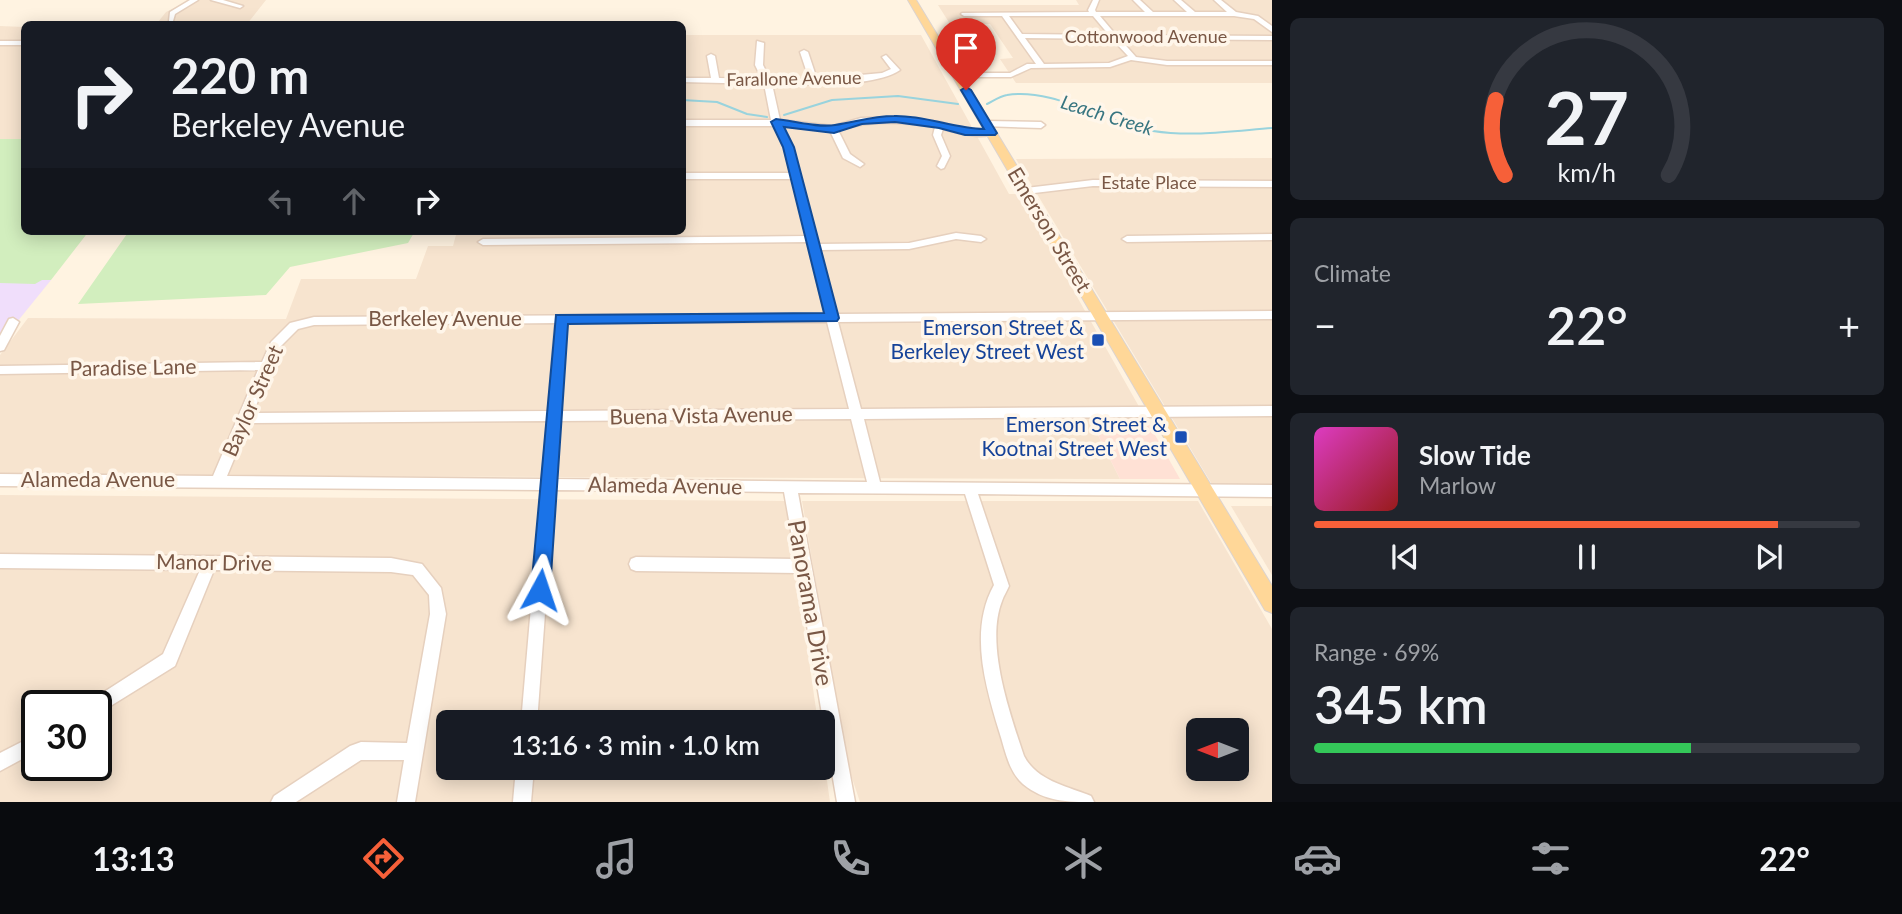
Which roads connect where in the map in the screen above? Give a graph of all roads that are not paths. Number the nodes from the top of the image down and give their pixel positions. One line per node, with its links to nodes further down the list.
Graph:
1 (195, 0): 15 (street)
2 (214, 0): 8 (street)
3 (912, 0): 29 (main road, Emerson Street)
4 (1096, 0): 11 (street)
5 (1136, 0): 12 (street)
6 (1177, 0): 13 (street)
7 (1217, 0): 14 (street)
8 (240, 6)
9 (964, 14): 10 (street)
10 (1004, 14): 11 (street); 17 (street)
11 (1094, 14): 12 (street); 18 (street)
12 (1151, 14): 13 (street)
13 (1193, 14): 14 (street)
14 (1234, 14): 16 (street)
15 (171, 20)
16 (1272, 30)
17 (1020, 36): 18 (street, Cottonwood Avenue); 28 (street)
18 (1114, 37): 19 (street, Cottonwood Avenue); 26 (street)
19 (1272, 38)
20 (0, 43): 21 (street)
21 (21, 43)
22 (760, 43): 32 (street)
23 (804, 52): 33 (street)
24 (711, 56): 31 (street, Farallone Avenue)
25 (886, 57): 33 (street, Farallone Avenue)
26 (1133, 58): 27 (street); 28 (street)
27 (1272, 63)
28 (1041, 65): 29 (street)
29 (957, 75): 38 (main road, Emerson Street)
30 (686, 80): 31 (street, Farallone Avenue)
31 (715, 80): 32 (street, Farallone Avenue)
32 (767, 81): 33 (street, Farallone Avenue); 34 (street)
33 (814, 81)
34 (776, 122): 35 (street); 39 (street); 43 (street)
35 (686, 123)
36 (940, 125): 38 (street); 39 (street); 41 (street)
37 (1041, 125): 38 (street)
38 (989, 128): 45 (main road, Emerson Street)
39 (834, 129): 40 (street)
40 (860, 164)
41 (941, 166)
42 (686, 176): 43 (street)
43 (796, 176): 50 (street)
44 (1272, 184): 45 (street, Estate Place)
45 (1026, 191): 52 (main road, Emerson Street)
46 (1272, 237): 48 (street)
47 (981, 239): 50 (street)
48 (1127, 239)
49 (483, 242): 50 (street)
50 (813, 243): 53 (street)
51 (1272, 315): 52 (street, Berkeley Avenue)
52 (1101, 317): 53 (street, Berkeley Avenue); 61 (main road, Emerson Street)
53 (832, 318): 54 (street, Berkeley Avenue); 62 (street)
54 (561, 319): 56 (street, Berkeley Avenue); 63 (street)
55 (13, 322): 57 (street)
56 (294, 326): 58 (street, Baylor Street)
57 (0, 347)
58 (265, 366): 59 (street, Paradise Lane); 64 (street, Baylor Street)
59 (0, 370)
60 (1272, 411): 61 (street, Buena Vista Avenue)
61 (1158, 412): 62 (street, Buena Vista Avenue); 71 (main road, Emerson Street)
62 (855, 414): 63 (street, Buena Vista Avenue); 69 (street)
63 (554, 417): 64 (street, Buena Vista Avenue); 67 (street)
64 (244, 418): 66 (street, Baylor Street)
65 (0, 480): 66 (street, Alameda Avenue)
66 (218, 481): 67 (street, Alameda Avenue)
67 (550, 484): 68 (street, Alameda Avenue); 79 (street)
68 (790, 487): 69 (street, Alameda Avenue); 76 (street, Panorama Drive)
69 (875, 487): 70 (street, Alameda Avenue)
70 (970, 489): 71 (street, Alameda Avenue); 88 (street)
71 (1205, 491): 72 (street, Alameda Avenue); 77 (main road, Emerson Street)
72 (1272, 491)
73 (0, 561): 74 (street, Manor Drive)
74 (210, 563): 78 (street); 81 (street, Manor Drive)
75 (636, 564): 76 (street)
76 (803, 566): 87 (street, Panorama Drive)
77 (1272, 604)
78 (112, 697)
79 (530, 710)
80 (21, 751): 82 (street)
81 (415, 752): 84 (street); 85 (street)
82 (0, 762)
83 (524, 780): 86 (street)
84 (280, 802)
85 (406, 802)
86 (522, 802)
87 (846, 802)
88 (1084, 802)

